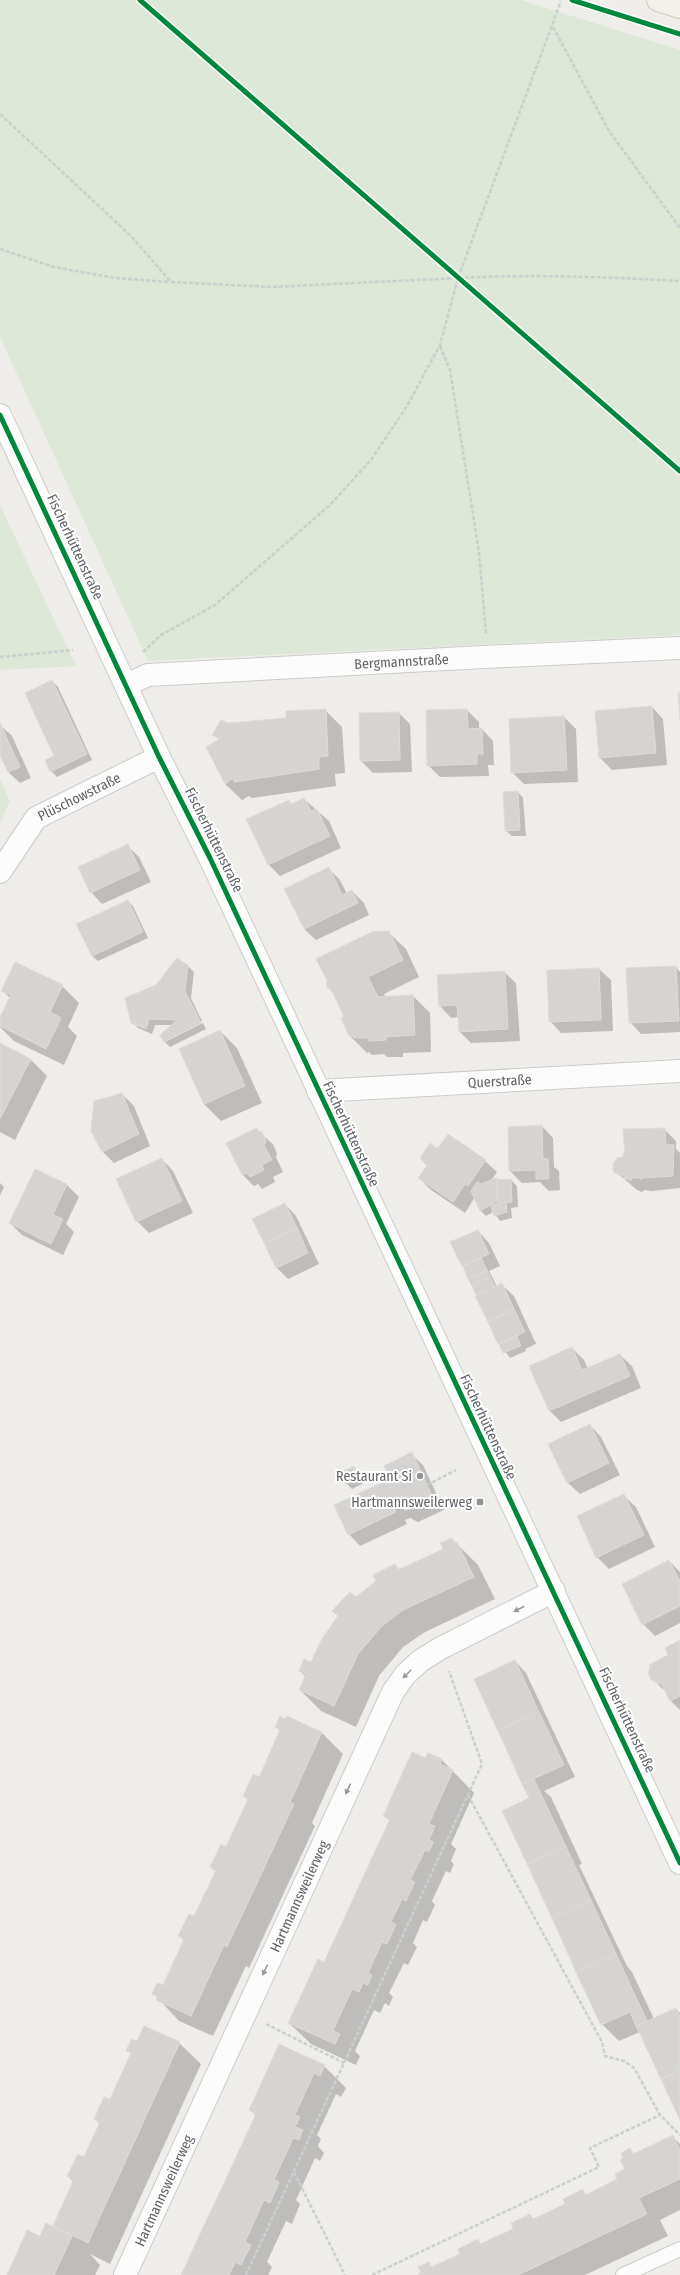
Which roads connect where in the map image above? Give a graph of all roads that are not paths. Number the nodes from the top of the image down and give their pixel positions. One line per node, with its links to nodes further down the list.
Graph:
1 (658, 0): 2 (main road)
2 (680, 7)
3 (0, 415): 5 (street, Fischerhüttenstraße)
4 (680, 648): 5 (street, Bergmannstraße)
5 (126, 685): 6 (street, Fischerhüttenstraße)
6 (159, 757): 7 (street, Plüschowstraße); 9 (street, Fischerhüttenstraße)
7 (0, 872)
8 (680, 1071): 9 (street, Querstraße)
9 (318, 1091): 10 (street, Fischerhüttenstraße)
10 (554, 1591): 11 (street, Fischerhüttenstraße); 13 (street, Hartmannsweilerweg, one-way to 13)
11 (680, 1863)
12 (680, 2249): 14 (lane)
13 (126, 2275)
14 (623, 2275)

